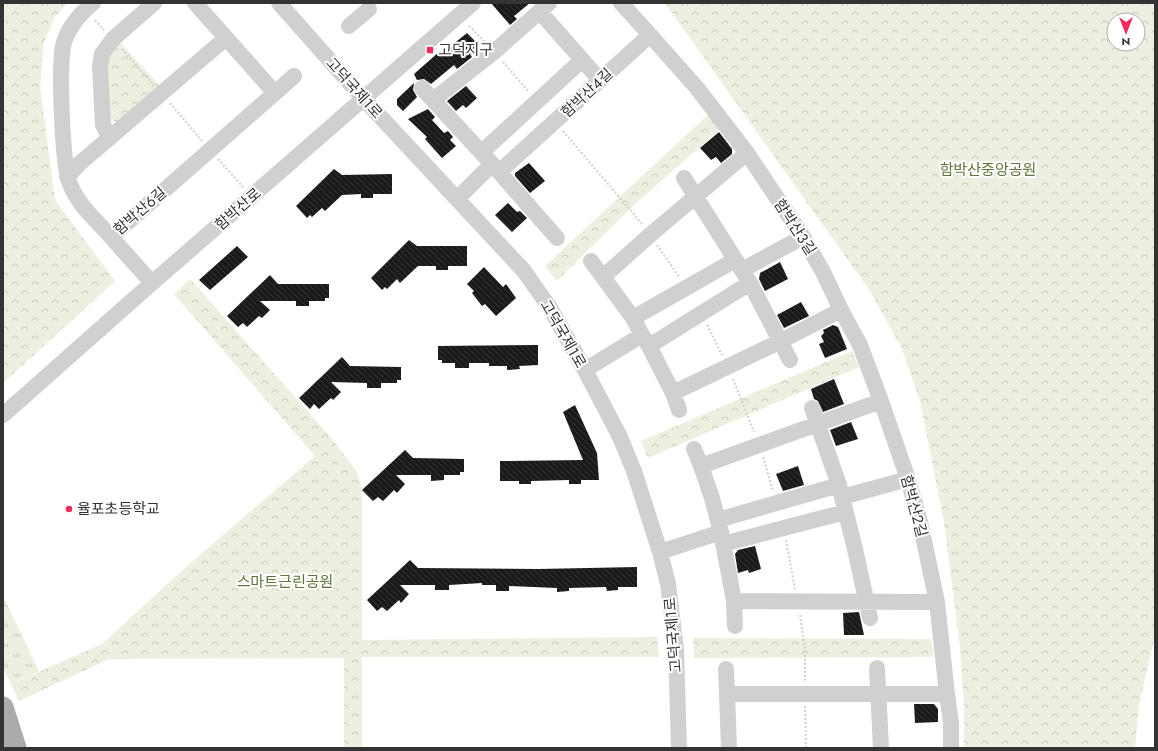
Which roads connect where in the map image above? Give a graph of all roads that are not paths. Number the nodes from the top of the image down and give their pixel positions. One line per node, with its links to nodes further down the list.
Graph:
1 (154, 3): 17 (street)
2 (194, 3): 11 (street)
3 (279, 3): 16 (street, 고덕국제1로)
4 (473, 3): 16 (street, 함박산로)
5 (621, 3): 10 (street)
6 (370, 5): 9 (street)
7 (89, 6): 20 (street, 함박산6길)
8 (545, 7): 12 (street); 19 (street)
9 (349, 26)
10 (650, 35): 14 (street, 함박산4길); 18 (street, 함박산3길)
11 (226, 38): 15 (street); 17 (street)
12 (582, 60): 14 (street); 19 (street, 함박산4길)
13 (294, 76): 15 (street, 함박산6길)
14 (600, 80): 19 (street, 함박산4길)
15 (275, 92): 24 (street, 함박산6길)
16 (363, 98): 23 (street, 고덕국제1로); 30 (street, 함박산로)
17 (110, 138): 20 (street)
18 (747, 153): 22 (street); 26 (street, 함박산3길)
19 (491, 163): 23 (street, 함박산4길); 25 (street)
20 (67, 177): 24 (street, 함박산6길)
21 (684, 178): 22 (street)
22 (695, 196): 28 (street); 29 (street)
23 (457, 199): 36 (street, 고덕국제1로)
24 (111, 237): 30 (street)
25 (557, 238)
26 (803, 238): 28 (street); 31 (street, 함박산3길)
27 (591, 261): 29 (street)
28 (743, 271): 32 (street); 33 (street); 34 (street)
29 (603, 277): 32 (street)
30 (152, 283): 41 (street, 함박산로)
31 (841, 310): 34 (street); 38 (street, 함박산3길)
32 (633, 318): 33 (street)
33 (646, 340): 36 (street); 37 (street)
34 (782, 341): 35 (street); 37 (street)
35 (790, 360)
36 (585, 370): 48 (street, 고덕국제1로)
37 (673, 393): 40 (street)
38 (881, 401): 42 (street); 45 (street, 함박산2길)
39 (812, 408): 42 (street)
40 (679, 410)
41 (3, 415)
42 (818, 424): 44 (street); 46 (street)
43 (694, 449): 44 (street)
44 (701, 466): 47 (street)
45 (908, 479): 46 (street); 51 (street, 함박산2길)
46 (842, 498): 47 (street); 47 (street); 50 (street)
47 (721, 532): 48 (street); 49 (street)
48 (660, 552): 63 (street, 고덕국제1로)
49 (734, 601): 50 (street); 53 (street)
50 (867, 602): 51 (street); 52 (street)
51 (936, 602): 58 (street, 함박산2길)
52 (870, 618)
53 (735, 626)
54 (877, 668): 57 (street)
55 (726, 669): 56 (street)
56 (727, 694): 57 (street); 64 (street)
57 (880, 694): 58 (street); 65 (street)
58 (947, 694): 66 (street, 함박산2길)
59 (3, 707): 62 (main road)
60 (3, 742): 61 (street)
61 (5, 748)
62 (16, 748)
63 (678, 748)
64 (729, 748)
65 (881, 748)
66 (951, 748)

